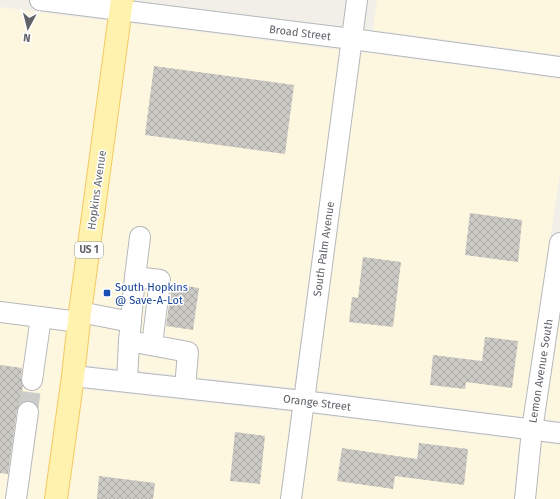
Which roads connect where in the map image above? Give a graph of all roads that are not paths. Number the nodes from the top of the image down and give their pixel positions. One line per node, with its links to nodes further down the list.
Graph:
1 (40, 0): 3 (street, Broad Street)
2 (357, 0): 4 (street, South Palm Avenue)
3 (121, 5): 4 (street, Broad Street); 11 (main road, Hopkins Avenue / US 1)
4 (352, 39): 5 (street, Broad Street); 18 (street, South Palm Avenue)
5 (560, 67)
6 (140, 237): 8 (street)
7 (560, 243): 20 (street, Lemon Avenue South)
8 (135, 277): 12 (street); 13 (street)
9 (0, 312): 10 (street)
10 (41, 317): 11 (street); 15 (street)
11 (80, 317): 12 (street); 14 (main road, Hopkins Avenue / US 1)
12 (130, 331): 13 (street); 16 (street)
13 (152, 345): 17 (street)
14 (73, 376): 16 (street, Orange Street); 23 (main road, Hopkins Avenue / US 1)
15 (32, 380)
16 (128, 381): 17 (street, Orange Street)
17 (186, 388): 18 (street, Orange Street)
18 (303, 401): 20 (street, Orange Street); 24 (street, South Palm Avenue)
19 (28, 412): 22 (street)
20 (532, 430): 21 (street, Orange Street); 25 (street, Lemon Avenue South)
21 (560, 433)
22 (16, 499)
23 (56, 499)
24 (291, 499)
25 (525, 499)

